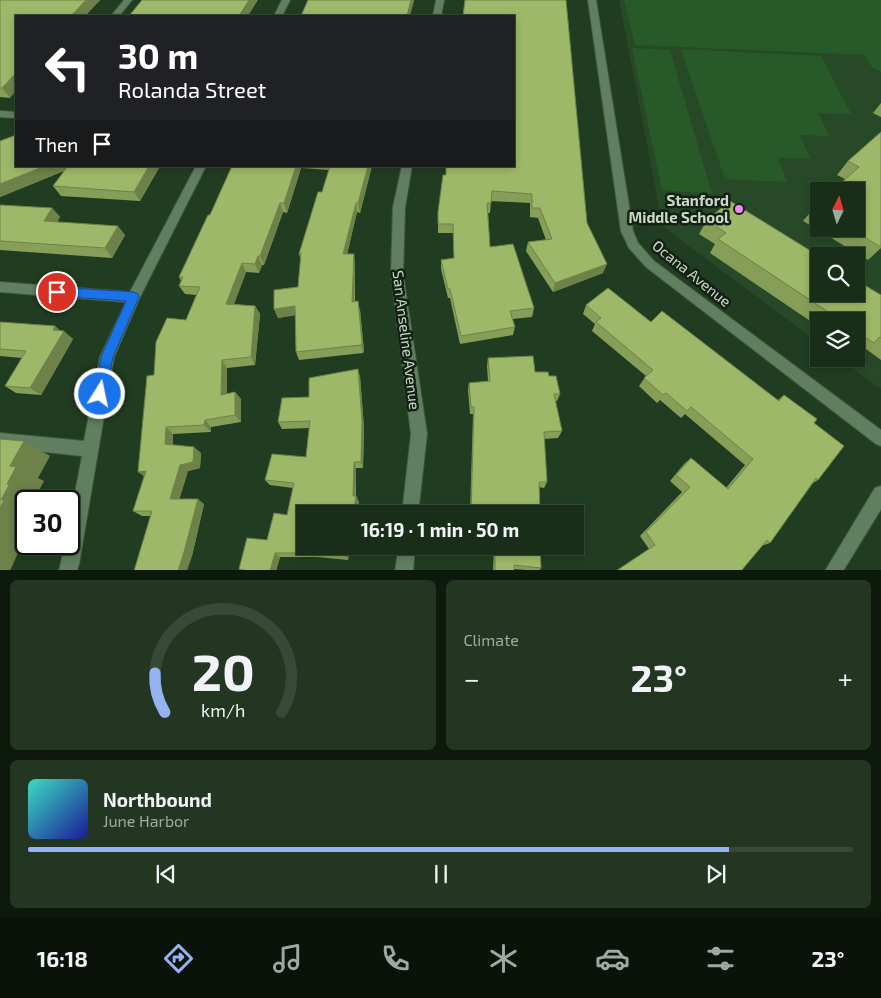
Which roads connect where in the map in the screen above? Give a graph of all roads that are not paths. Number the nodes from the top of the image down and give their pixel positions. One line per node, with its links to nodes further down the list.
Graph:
1 (128, 0): 5 (street)
2 (286, 0): 6 (street)
3 (440, 0): 7 (street)
4 (592, 0): 14 (street, Ocana Avenue)
5 (116, 15)
6 (278, 15)
7 (437, 15)
8 (0, 114): 9 (street)
9 (15, 115)
10 (200, 167): 13 (street)
11 (407, 167): 18 (street, San Anseline Avenue)
12 (0, 287): 13 (street)
13 (134, 297): 16 (street)
14 (881, 439)
15 (0, 440): 16 (street)
16 (91, 449): 20 (street)
17 (881, 494): 22 (street)
18 (411, 505)
19 (405, 555): 21 (street)
20 (68, 570)
21 (404, 570)
22 (833, 570)

